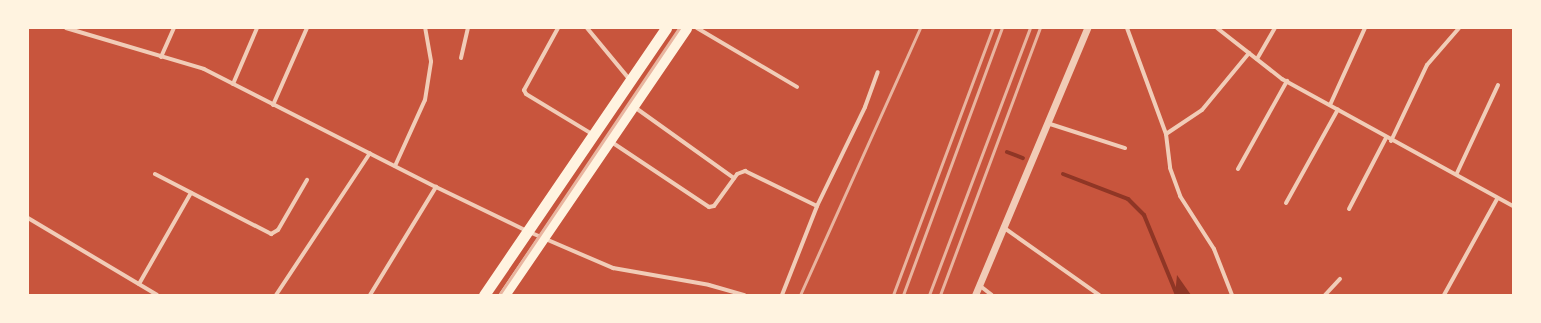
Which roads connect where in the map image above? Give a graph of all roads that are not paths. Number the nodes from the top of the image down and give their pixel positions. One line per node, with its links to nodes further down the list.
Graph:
1 (66, 28): 19 (street)
2 (174, 28): 19 (street)
3 (257, 28): 25 (street)
4 (307, 28): 28 (street)
5 (425, 28): 40 (street)
6 (468, 28): 20 (street)
7 (558, 28): 33 (street)
8 (587, 28): 23 (street)
9 (666, 28): 23 (highway)
10 (686, 28): 30 (highway)
11 (696, 28): 27 (street)
12 (1087, 28): 32 (street)
13 (1127, 28): 34 (street)
14 (1217, 28): 18 (street)
15 (1275, 28): 21 (street)
16 (1365, 28): 29 (street)
17 (1459, 28): 37 (street)
18 (1249, 53): 21 (street); 34 (street)
19 (161, 56): 25 (street)
20 (460, 58)
21 (1257, 59): 24 (street)
22 (878, 72): 50 (street)
23 (630, 80): 33 (highway)
24 (1286, 81): 29 (street); 41 (street)
25 (233, 84): 28 (street)
26 (1498, 85): 42 (street)
27 (797, 87)
28 (273, 104): 39 (street)
29 (1330, 105): 31 (street)
30 (632, 106): 36 (highway); 44 (street)
31 (1338, 109): 35 (street); 49 (street)
32 (1047, 123): 38 (street); 54 (street)
33 (593, 134): 55 (highway)
34 (1166, 134): 70 (street)
35 (1386, 138): 37 (street); 52 (street)
36 (609, 140): 44 (street); 56 (highway)
37 (1392, 141): 42 (street)
38 (1125, 148)
39 (370, 153): 40 (street); 61 (street)
40 (395, 166): 46 (street)
41 (1238, 169)
42 (1457, 173): 48 (street)
43 (155, 174): 47 (street)
44 (734, 178): 50 (street)
45 (308, 180): 47 (street)
46 (436, 187): 55 (street); 62 (street)
47 (191, 193): 58 (street)
48 (1497, 198): 51 (street); 72 (street)
49 (1286, 203)
50 (817, 206): 66 (street)
51 (1513, 206)
52 (1349, 209)
53 (28, 218): 58 (street)
54 (1003, 226): 59 (street); 69 (street)
55 (527, 231): 56 (street); 63 (highway)
56 (544, 238): 64 (highway); 65 (street)
57 (1340, 278): 71 (street)
58 (139, 284): 60 (street)
59 (979, 285): 67 (street); 68 (street)
60 (157, 295)
61 (276, 295)
62 (370, 295)
63 (484, 295)
64 (504, 295)
65 (745, 295)
66 (782, 295)
67 (975, 295)
68 (992, 295)
69 (1099, 295)
70 (1232, 295)
71 (1325, 295)
72 (1444, 295)

